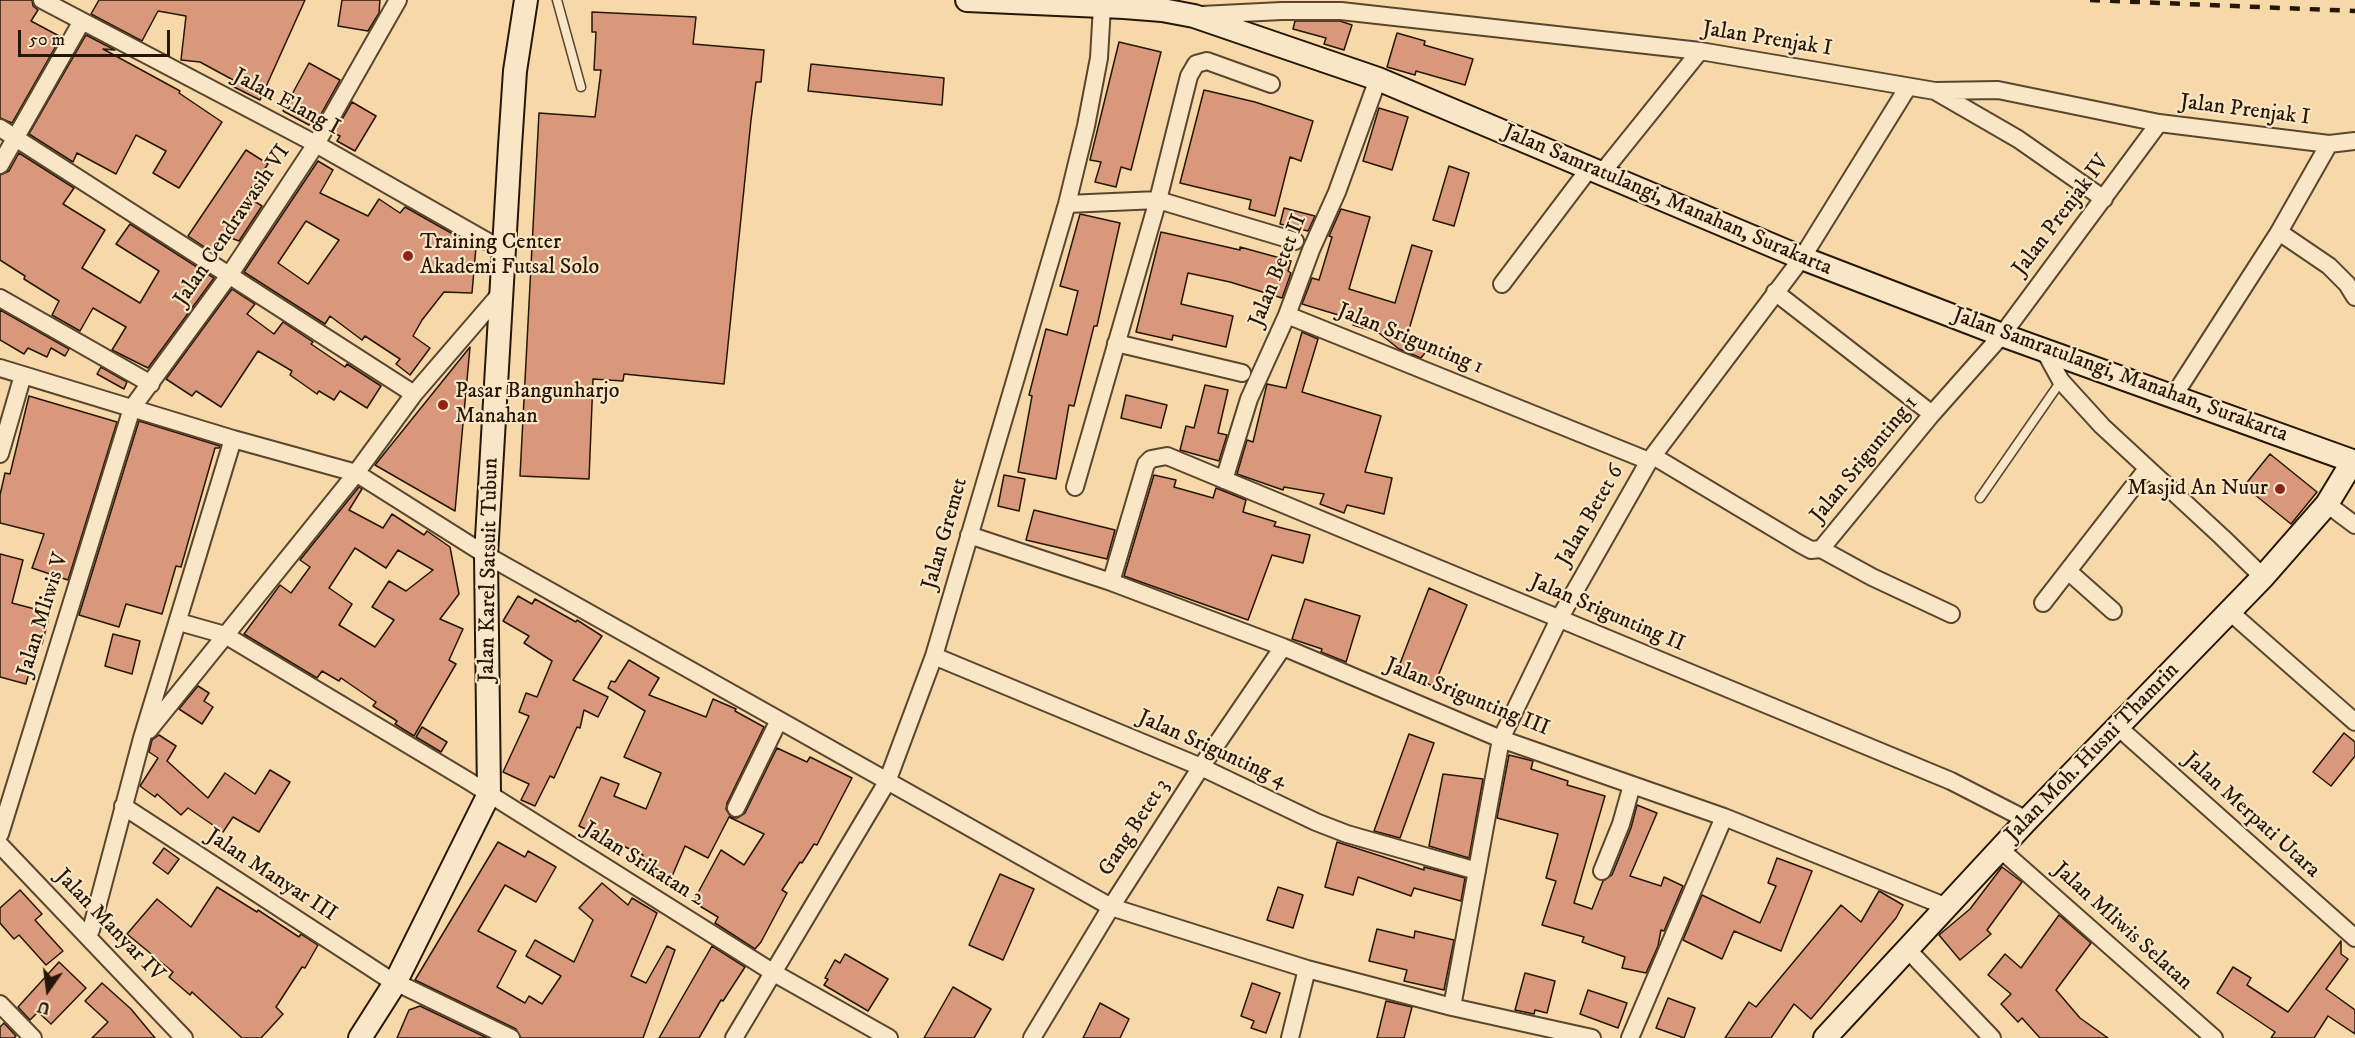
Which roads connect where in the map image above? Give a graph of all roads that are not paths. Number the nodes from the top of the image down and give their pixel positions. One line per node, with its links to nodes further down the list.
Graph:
1 (42, 0): 8 (street, Jalan Elang I)
2 (398, 0): 19 (street, Jalan Cendrawasih VI)
3 (526, 0): 28 (street, Jalan Karel Satsuit Tubun)
4 (557, 0): 12 (lane)
5 (967, 0): 6 (street, Jalan Samratulangi, Manahan, Surakarta)
6 (1102, 6): 7 (street, Jalan Samratulangi, Manahan, Surakarta); 25 (street, Jalan Gremet)
7 (1194, 16): 9 (street, Jalan Prenjak I); 10 (street, Jalan Samratulangi, Manahan, Surakarta)
8 (82, 21): 17 (street); 19 (street, Jalan Elang I)
9 (1700, 51): 13 (street, Jalan Prenjak I); 22 (street)
10 (1378, 79): 22 (street, Jalan Samratulangi, Manahan, Surakarta); 36 (street, Jalan Betet II)
11 (1271, 84): 24 (street)
12 (581, 87)
13 (1908, 87): 14 (street, Jalan Prenjak I); 29 (street, Jalan Betet 6)
14 (1935, 91): 15 (street, Jalan Prenjak I); 23 (street)
15 (2159, 123): 20 (street, Jalan Prenjak I); 23 (street, Jalan Prenjak IV)
16 (0, 128): 17 (street)
17 (16, 138): 21 (street); 30 (street)
18 (2355, 141): 20 (street, Jalan Prenjak I)
19 (316, 144): 28 (street, Jalan Elang I); 30 (street, Jalan Cendrawasih VI)
20 (2329, 144): 26 (street)
21 (0, 165)
22 (1595, 172): 29 (street, Jalan Samratulangi, Manahan, Surakarta); 31 (street)
23 (2104, 199): 37 (street, Jalan Prenjak IV)
24 (1158, 200): 25 (street); 27 (street); 38 (street)
25 (1067, 204): 60 (street, Jalan Gremet)
26 (2279, 232): 34 (street); 46 (street)
27 (1294, 241)
28 (504, 251): 33 (street, Jalan Karel Satsuit Tubun)
29 (1802, 258): 32 (street, Jalan Betet 6); 37 (street, Jalan Samratulangi, Manahan, Surakarta)
30 (230, 274): 44 (street, Jalan Cendrawasih VI); 45 (street)
31 (1502, 284)
32 (1775, 292): 48 (street); 51 (street, Jalan Betet 6)
33 (501, 293): 45 (street); 62 (street, Jalan Karel Satsuit Tubun)
34 (2355, 297)
35 (0, 298): 44 (street)
36 (1287, 315): 51 (street, Jalan Srigunting 1); 55 (street, Jalan Betet II)
37 (2002, 335): 39 (street, Jalan Samratulangi, Manahan, Surakarta); 48 (street, Jalan Srigunting 1)
38 (1116, 343): 41 (street); 56 (street)
39 (2044, 350): 43 (street); 46 (street, Jalan Samratulangi, Manahan, Surakarta)
40 (0, 368): 42 (street)
41 (1242, 373)
42 (23, 375): 47 (street); 50 (street)
43 (2061, 381): 53 (street); 57 (lane)
44 (151, 384): 47 (street, Jalan Cendrawasih VI)
45 (414, 394): 54 (street)
46 (2174, 397): 52 (street, Jalan Samratulangi, Manahan, Surakarta)
47 (132, 408): 49 (street); 88 (street, Jalan Mliwis V)
48 (1932, 414): 61 (street, Jalan Srigunting 1)
49 (234, 439): 54 (street); 71 (street)
50 (0, 454)
51 (1651, 458): 61 (street, Jalan Srigunting 1); 70 (street, Jalan Betet 6)
52 (2354, 461): 58 (street, Jalan Moh. Husni Thamrin)
53 (2147, 469): 63 (street); 64 (street)
54 (355, 474): 62 (street); 72 (street)
55 (1224, 480): 65 (street, Jalan Srigunting II); 70 (street, Jalan Srigunting II)
56 (1075, 488)
57 (1980, 498)
58 (2327, 504): 59 (street); 64 (street, Jalan Moh. Husni Thamrin)
59 (2355, 525)
60 (969, 535): 65 (street, Jalan Srigunting III); 74 (street, Jalan Gremet)
61 (1821, 549): 69 (street)
62 (486, 555): 75 (street); 83 (street, Jalan Karel Satsuit Tubun)
63 (2068, 571): 66 (street); 67 (street)
64 (2263, 577): 68 (street, Jalan Moh. Husni Thamrin)
65 (1111, 582): 73 (street, Jalan Srigunting III)
66 (2043, 603)
67 (2113, 611)
68 (2230, 612): 76 (street); 77 (street, Jalan Moh. Husni Thamrin)
69 (1951, 614)
70 (1559, 619): 79 (street, Jalan Betet 6); 87 (street, Jalan Srigunting II)
71 (179, 622): 72 (street, Jalan Srikatan 2); 78 (street)
72 (225, 635): 78 (street); 83 (street, Jalan Srikatan 2)
73 (1283, 647): 79 (street, Jalan Srigunting III); 80 (street, Gang Betet 3)
74 (934, 656): 80 (street, Jalan Srigunting 4); 81 (street, Jalan Gremet)
75 (779, 720): 81 (street); 85 (street)
76 (2355, 722)
77 (2118, 727): 87 (street, Jalan Moh. Husni Thamrin); 96 (street, Jalan Merpati Utara)
78 (142, 738): 84 (street)
79 (1501, 739): 82 (street, Jalan Srigunting III); 92 (street, Jalan Betet 6)
80 (1201, 767): 92 (street, Jalan Srigunting 4); 93 (street, Gang Betet 3)
81 (887, 782): 93 (street); 99 (street, Jalan Gremet)
82 (1632, 785): 86 (street, Jalan Srigunting III); 91 (street)
83 (489, 794): 99 (street, Jalan Srikatan 2); 100 (street, Jalan Karel Satsuit Tubun)
84 (123, 806): 95 (street); 100 (street, Jalan Manyar III)
85 (736, 808)
86 (1724, 817): 94 (street, Jalan Srigunting III); 112 (street)
87 (2027, 820): 90 (street, Jalan Moh. Husni Thamrin)
88 (0, 834)
89 (0, 845): 104 (street, Jalan Manyar IV)
90 (2000, 849): 94 (street, Jalan Moh. Husni Thamrin); 115 (street, Jalan Mliwis Selatan)
91 (1602, 870)
92 (1477, 871): 102 (street, Jalan Betet 6)
93 (1111, 907): 98 (street); 109 (street, Gang Betet 3)
94 (1947, 907): 97 (street, Jalan Moh. Husni Thamrin)
95 (91, 930)
96 (2355, 938)
97 (1908, 950): 113 (street, Jalan Moh. Husni Thamrin); 114 (street)
98 (1307, 969): 102 (street); 110 (street)
99 (774, 973): 107 (street, Jalan Gremet); 108 (street, Jalan Srikatan 2)
100 (395, 982): 105 (street, Jalan Karel Satsuit Tubun); 106 (street, Jalan Manyar III)
101 (0, 1004): 103 (street)
102 (1452, 1007): 111 (street)
103 (33, 1038)
104 (184, 1038)
105 (360, 1038)
106 (511, 1038)
107 (734, 1038)
108 (889, 1038)
109 (1032, 1038)
110 (1290, 1038)
111 (1592, 1038)
112 (1630, 1038)
113 (1825, 1038)
114 (1992, 1038)
115 (2214, 1038)

